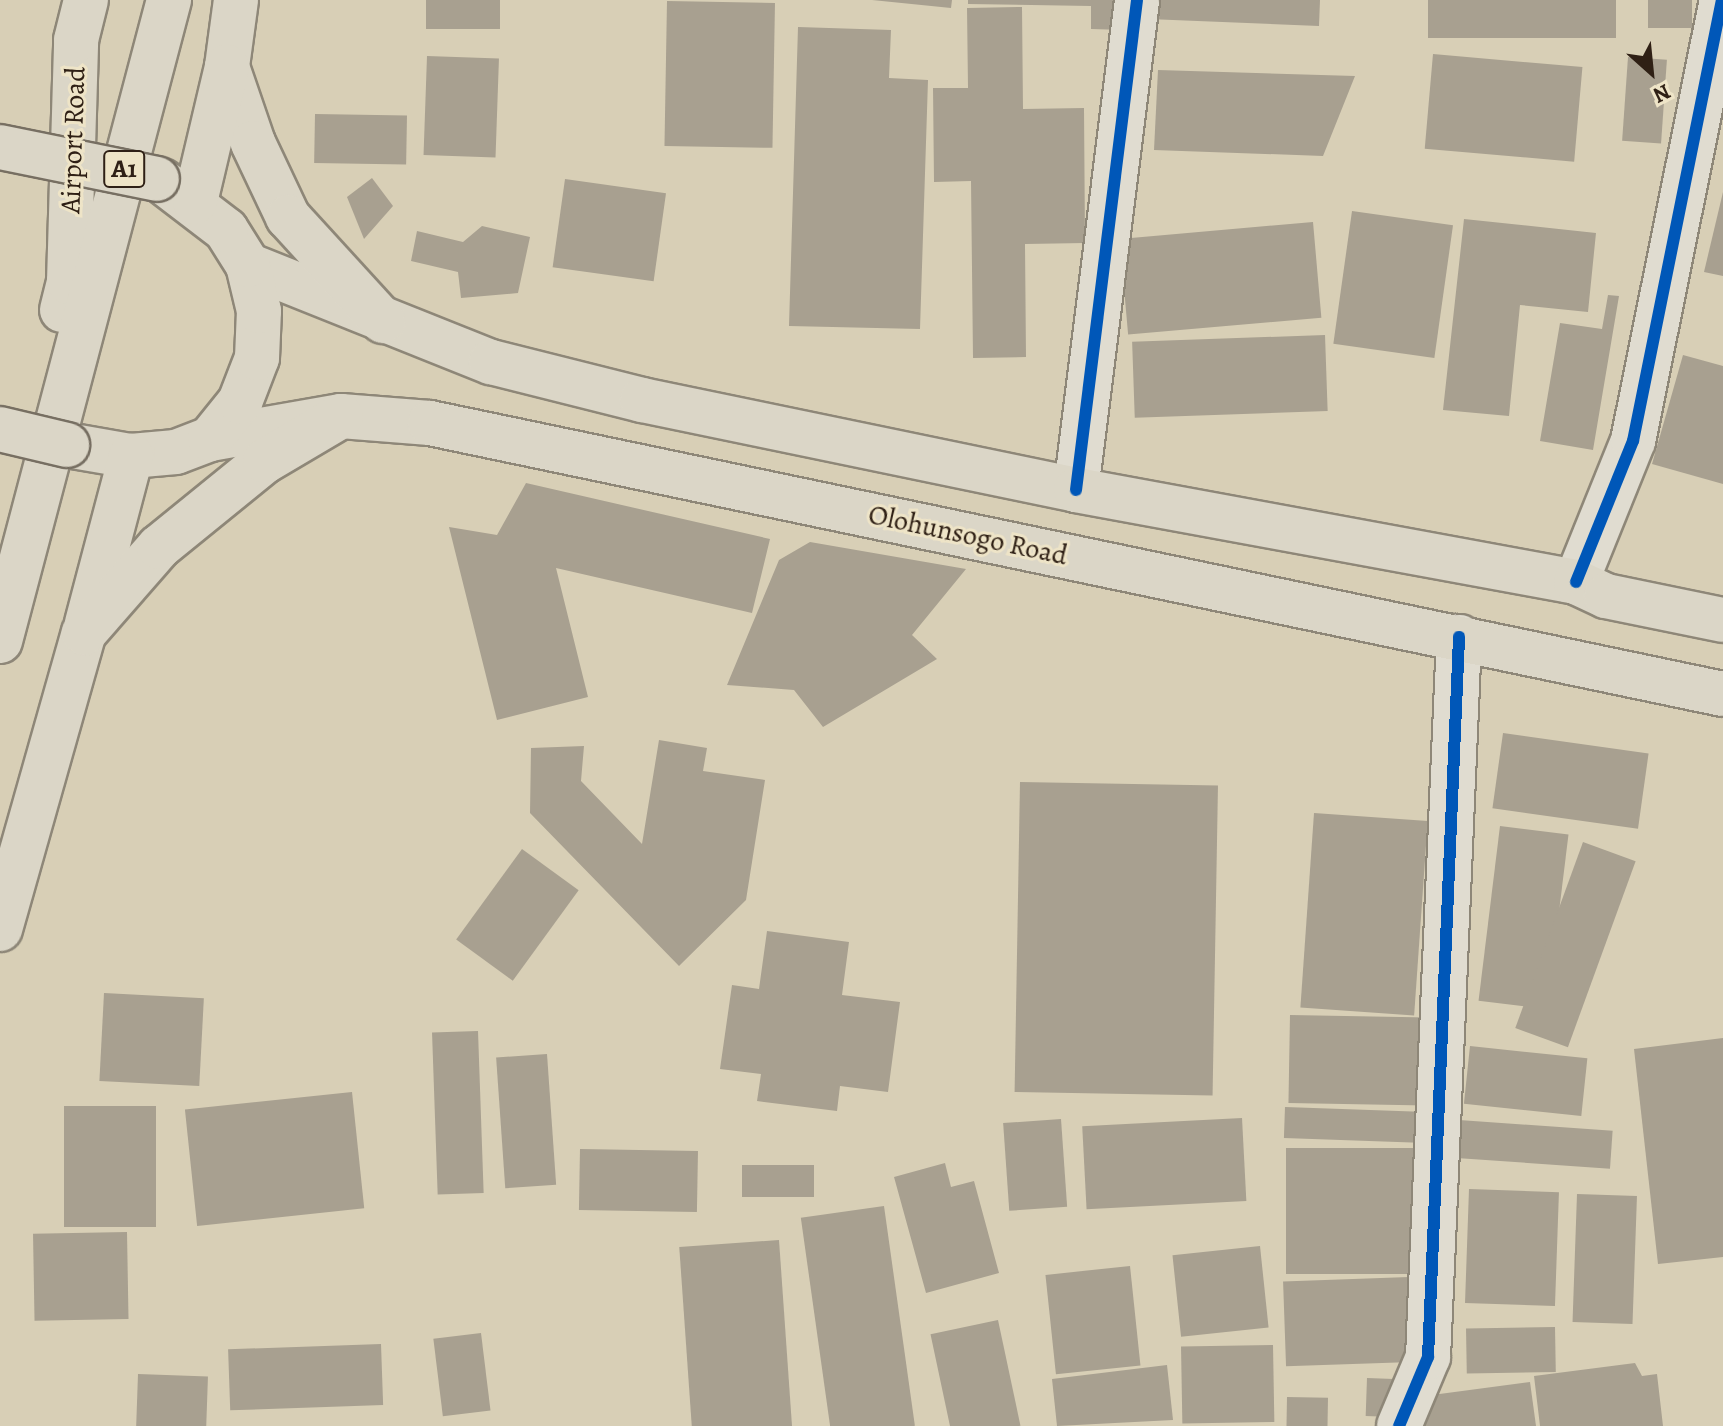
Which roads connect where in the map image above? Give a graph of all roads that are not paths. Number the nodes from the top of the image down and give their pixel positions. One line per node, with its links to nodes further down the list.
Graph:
1 (86, 0): 16 (main road, Airport Road / A1)
2 (169, 0): 21 (main road, Airport Road / A1)
3 (236, 0): 6 (main road)
4 (1137, 0): 15 (street)
5 (1722, 0): 17 (street)
6 (227, 67): 8 (main road); 10 (main road)
7 (0, 147): 8 (main road, bridge)
8 (195, 202): 9 (main road)
9 (248, 265): 10 (main road); 13 (main road)
10 (383, 321): 15 (main road)
11 (341, 416): 13 (main road, Olohunsogo Road); 19 (main road); 20 (main road, Olohunsogo Road)
12 (0, 429): 14 (main road, Olohunsogo Road, bridge)
13 (210, 439): 14 (main road, Olohunsogo Road)
14 (131, 456): 19 (main road)
15 (1076, 490): 17 (main road)
16 (0, 549)
17 (1576, 582): 18 (main road)
18 (1723, 620)
19 (84, 633): 23 (main road)
20 (1459, 637): 22 (main road, Olohunsogo Road); 24 (street)
21 (0, 641)
22 (1723, 694)
23 (0, 929)
24 (1399, 1426)

